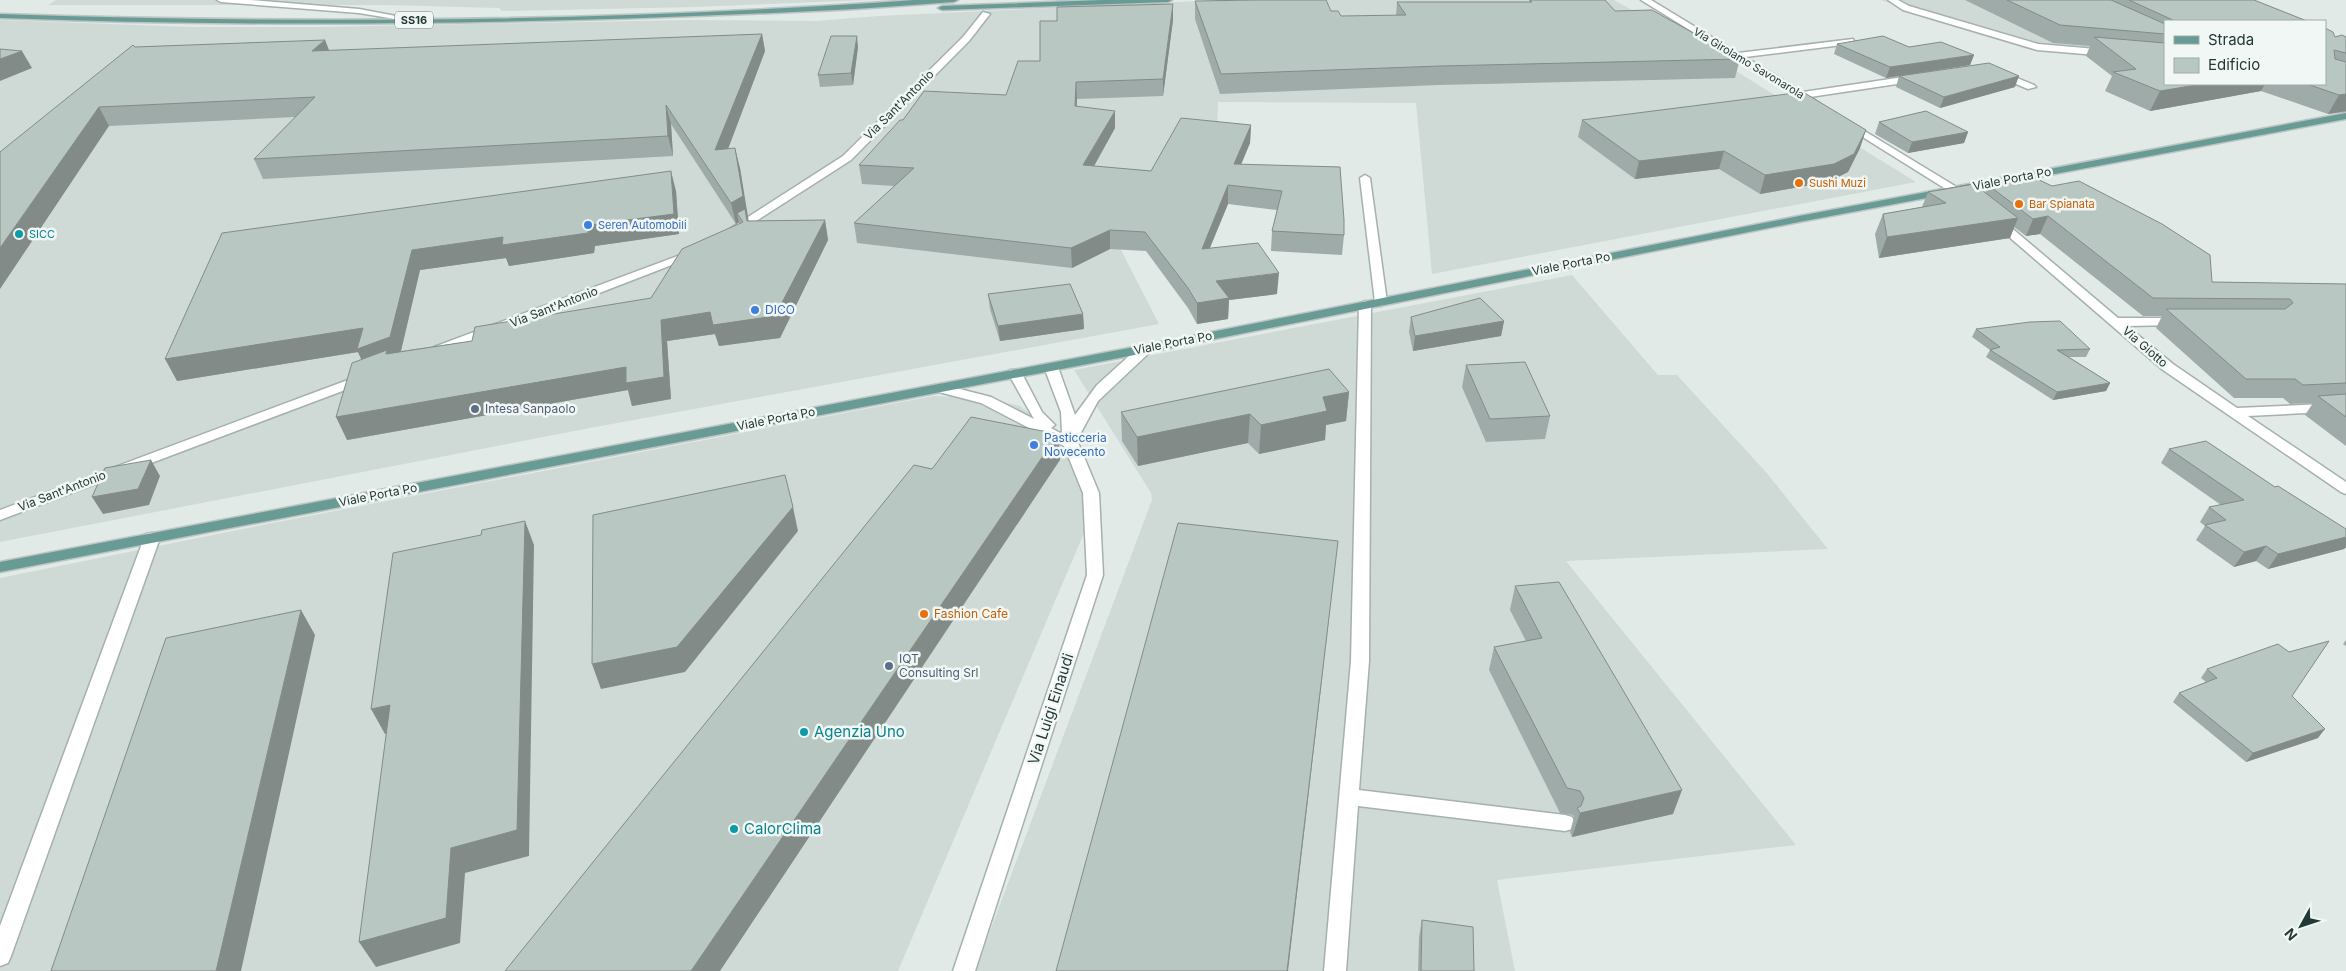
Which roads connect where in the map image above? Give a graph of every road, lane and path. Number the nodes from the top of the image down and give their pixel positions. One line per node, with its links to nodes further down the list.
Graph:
1 (221, 0): 9 (street)
2 (954, 0): 6 (main road, SS16)
3 (1168, 0): 6 (main road, SS16)
4 (1644, 0): 12 (street, Via Girolamo Savonarola)
5 (1892, 0): 11 (street)
6 (818, 8): 9 (main road, SS16)
7 (986, 14): 22 (street, Via Sant'Antonio)
8 (0, 16): 9 (main road, SS16)
9 (413, 20)
10 (1850, 41): 12 (street)
11 (2122, 54)
12 (1736, 56): 16 (street, Via Girolamo Savonarola)
13 (1986, 68): 15 (street)
14 (1928, 77): 16 (street)
15 (2031, 87)
16 (1802, 96): 17 (street, Via Girolamo Savonarola)
17 (1826, 110)
18 (2346, 116): 21 (main road, Viale Porta Po)
19 (1842, 120): 21 (street)
20 (1365, 178): 24 (street)
21 (1956, 189): 24 (main road, Viale Porta Po); 26 (street, Via Giotto)
22 (723, 237)
23 (699, 250): 28 (street, Via Sant'Antonio)
24 (1373, 303): 27 (main road, Viale Porta Po); 40 (street)
25 (2195, 321): 26 (street)
26 (2116, 322): 34 (street, Via Giotto)
27 (1145, 349): 29 (main road, Viale Porta Po); 35 (street)
28 (431, 353)
29 (1051, 367): 31 (main road, Viale Porta Po); 35 (street, Via Luigi Einaudi)
30 (374, 374): 37 (street, Via Sant'Antonio)
31 (1015, 374): 32 (main road, Viale Porta Po); 35 (street, Via Luigi Einaudi)
32 (940, 388): 35 (street); 38 (main road, Viale Porta Po)
33 (2346, 407): 34 (street)
34 (2234, 412): 36 (street, Via Giotto)
35 (1070, 444): 43 (street, Via Luigi Einaudi)
36 (2346, 489)
37 (0, 515)
38 (152, 538): 39 (main road, Viale Porta Po); 42 (street)
39 (0, 566)
40 (1349, 797): 41 (street); 44 (street)
41 (1565, 823)
42 (0, 956)
43 (964, 971)
44 (1335, 971)

